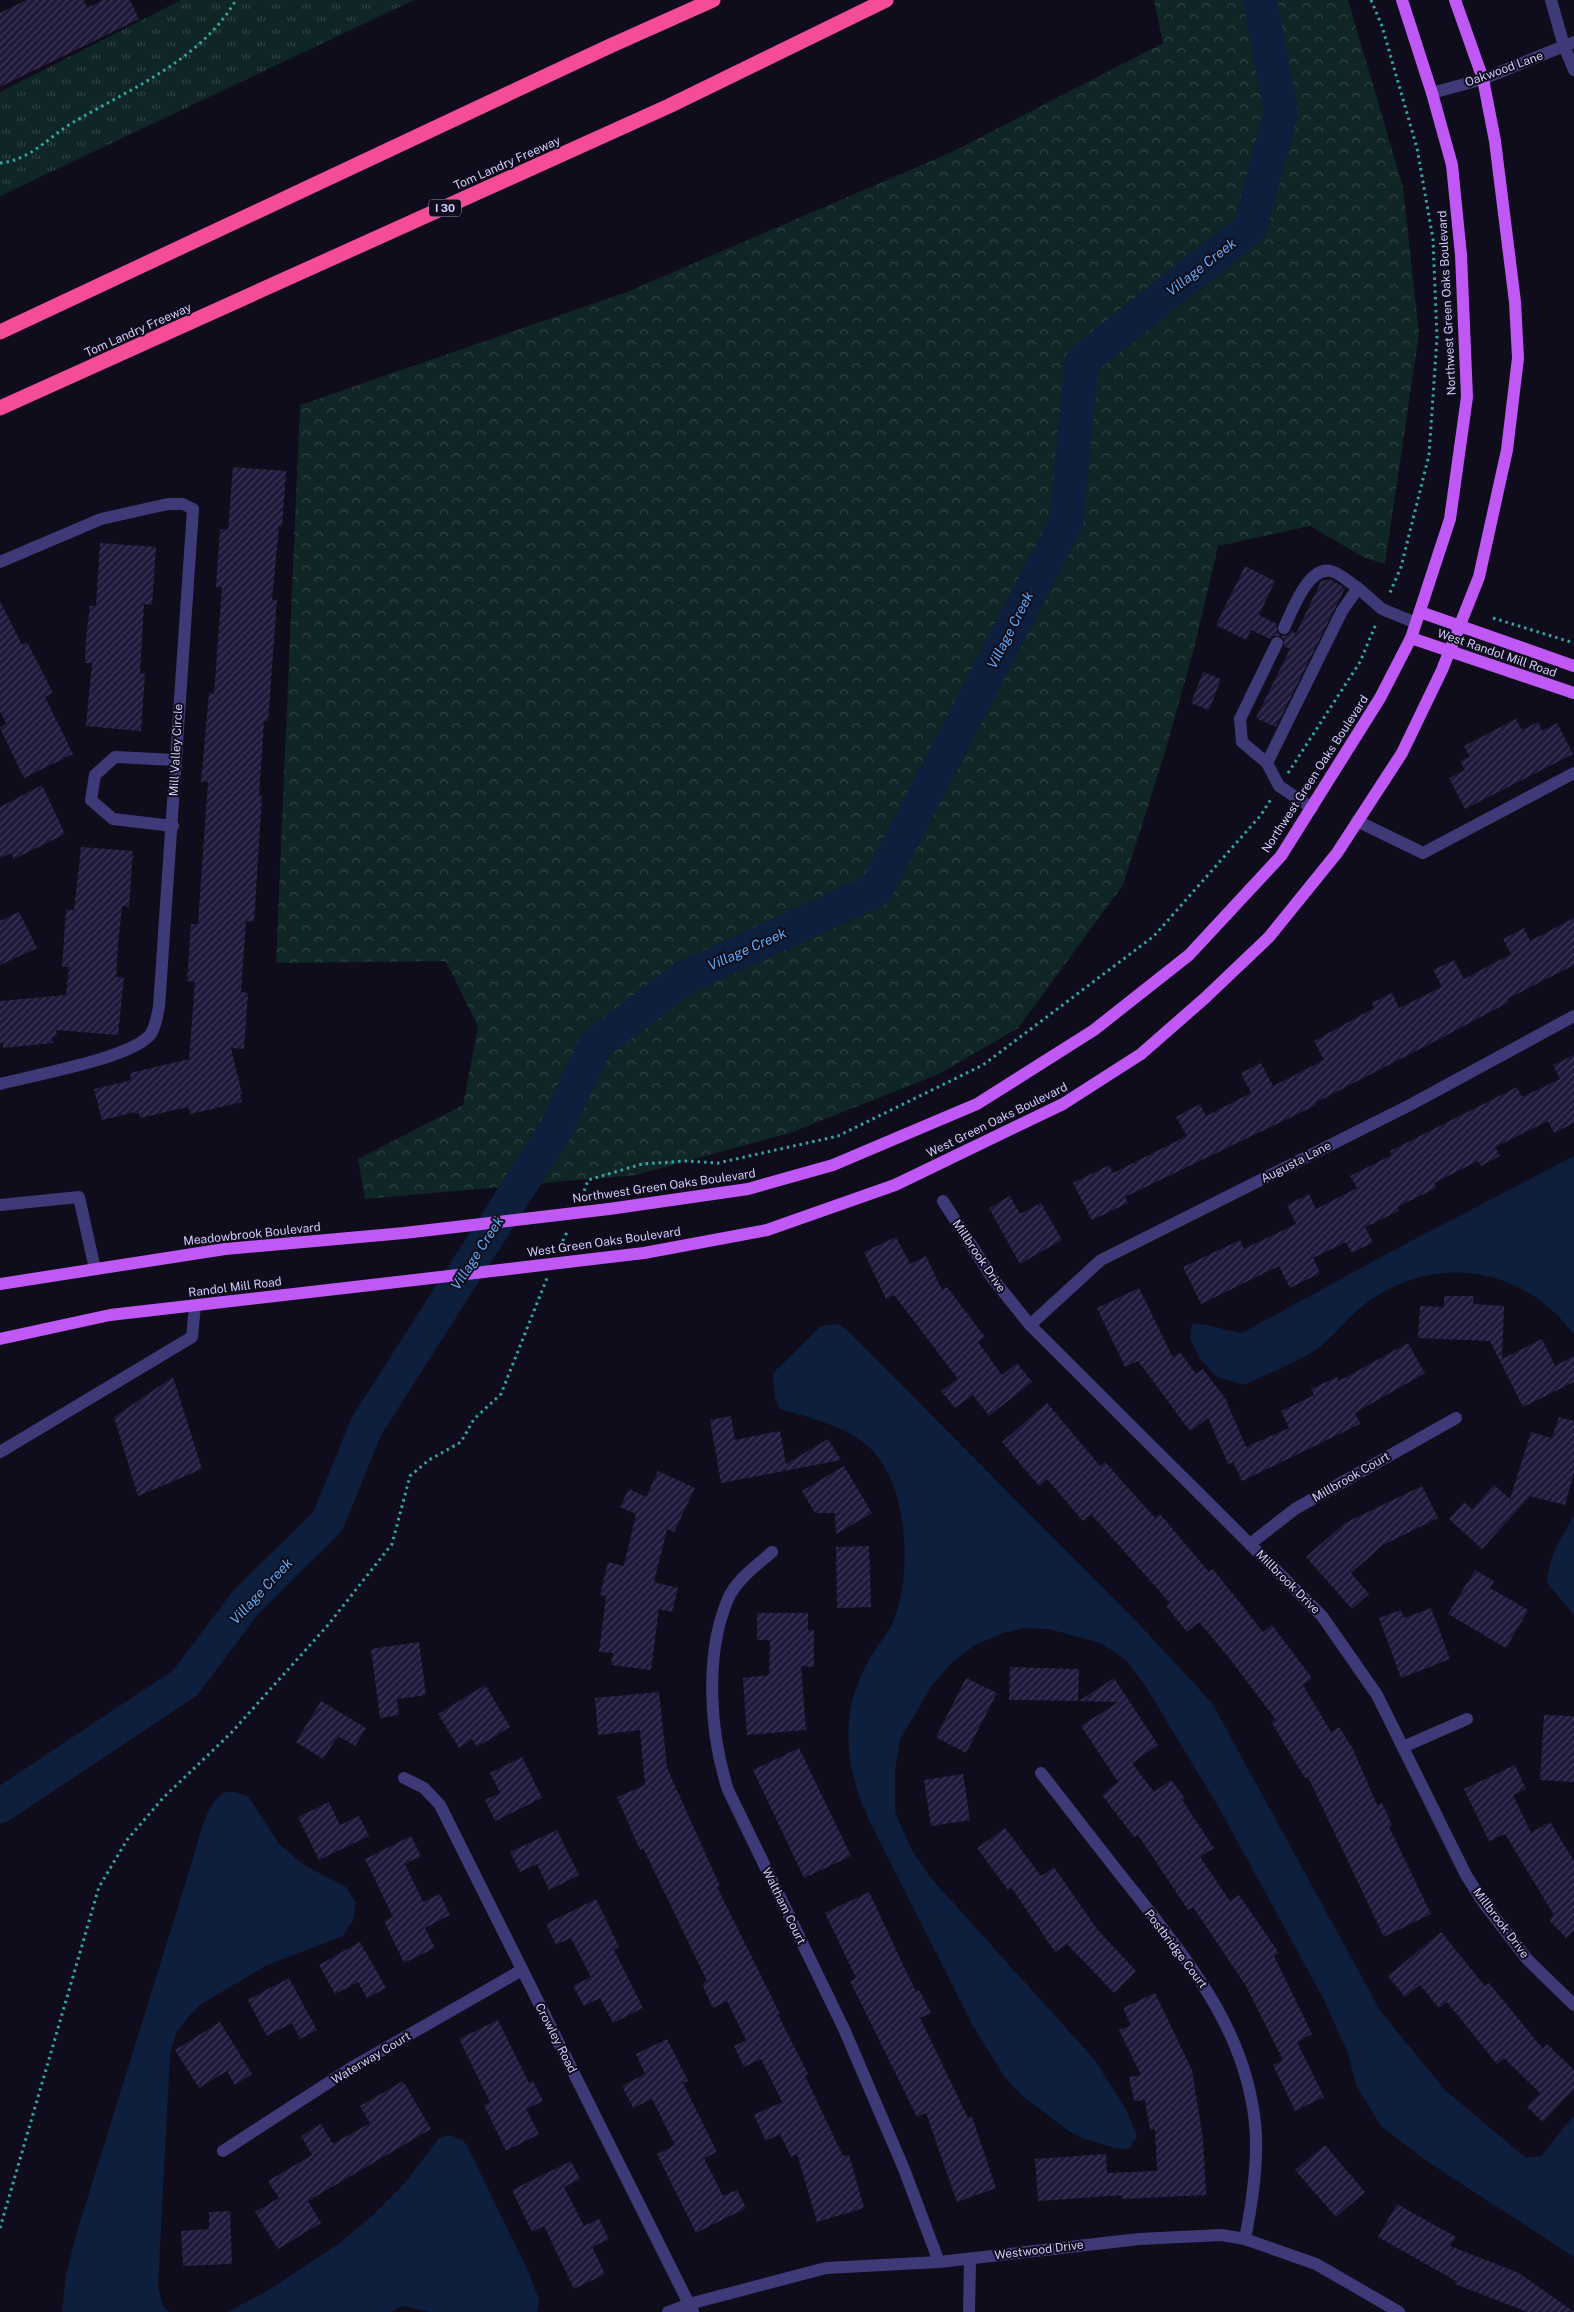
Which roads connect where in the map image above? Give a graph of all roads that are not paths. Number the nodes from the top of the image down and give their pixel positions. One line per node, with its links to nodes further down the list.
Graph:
1 (713, 0): 10 (highway)
2 (886, 0): 11 (highway, Tom Landry Freeway / I 30)
3 (1402, 0): 9 (main road, Northwest Green Oaks Boulevard)
4 (1455, 0): 8 (main road)
5 (1551, 0): 6 (street)
6 (1569, 44): 7 (street); 8 (street, Oakwood Lane)
7 (1574, 70)
8 (1483, 79): 9 (street, Oakwood Lane); 15 (main road)
9 (1432, 93): 14 (main road, Northwest Green Oaks Boulevard)
10 (0, 332)
11 (0, 408)
12 (0, 562): 22 (street, Mill Valley Circle)
13 (1358, 588): 14 (street); 16 (street); 23 (street)
14 (1418, 618): 15 (main road, West Randol Mill Road); 17 (main road, Northwest Green Oaks Boulevard)
15 (1458, 626): 19 (main road); 20 (main road, West Randol Mill Road)
16 (1284, 628)
17 (1411, 638): 19 (main road, West Randol Mill Road); 25 (main road, Northwest Green Oaks Boulevard)
18 (1277, 643): 23 (street)
19 (1450, 652): 21 (main road, West Randol Mill Road); 26 (main road, West Green Oaks Boulevard)
20 (1574, 666)
21 (1574, 693)
22 (175, 760): 27 (street, Mill Valley Circle); 27 (street)
23 (1267, 763): 25 (street)
24 (1574, 773): 26 (street)
25 (1312, 808): 32 (main road, Northwest Green Oaks Boulevard, bridge)
26 (1357, 821): 34 (main road, West Green Oaks Boulevard, bridge)
27 (173, 826): 29 (street, Mill Valley Circle)
28 (1574, 1016): 37 (street, Augusta Lane)
29 (0, 1084)
30 (943, 1201): 37 (street, Millbrook Drive)
31 (0, 1205): 33 (street)
32 (507, 1221): 33 (main road, Meadowbrook Boulevard)
33 (95, 1269): 35 (main road, Meadowbrook Boulevard)
34 (475, 1273): 36 (main road, Randol Mill Road)
35 (0, 1284)
36 (196, 1306): 38 (main road, Randol Mill Road); 40 (street)
37 (1030, 1326): 41 (street, Millbrook Drive)
38 (0, 1339)
39 (1456, 1418): 41 (street, Millbrook Court)
40 (0, 1452)
41 (1250, 1544): 44 (street, Millbrook Drive)
42 (772, 1552): 52 (street, Waltham Court)
43 (1467, 1719): 44 (street)
44 (1403, 1747): 48 (street, Millbrook Drive)
45 (1041, 1773): 50 (street, Postbridge Court)
46 (404, 1778): 47 (street, Crowley Road)
47 (522, 1970): 49 (street, Waterway Court); 53 (street, Crowley Road)
48 (1574, 2005)
49 (223, 2151)
50 (1245, 2239): 51 (street, Westwood Drive); 56 (street, Westwood Drive)
51 (970, 2258): 52 (street, Westwood Drive); 55 (street)
52 (939, 2262): 53 (street, Westwood Drive)
53 (691, 2308): 54 (street, Westwood Drive)
54 (668, 2312)
55 (969, 2312)
56 (1399, 2312)

